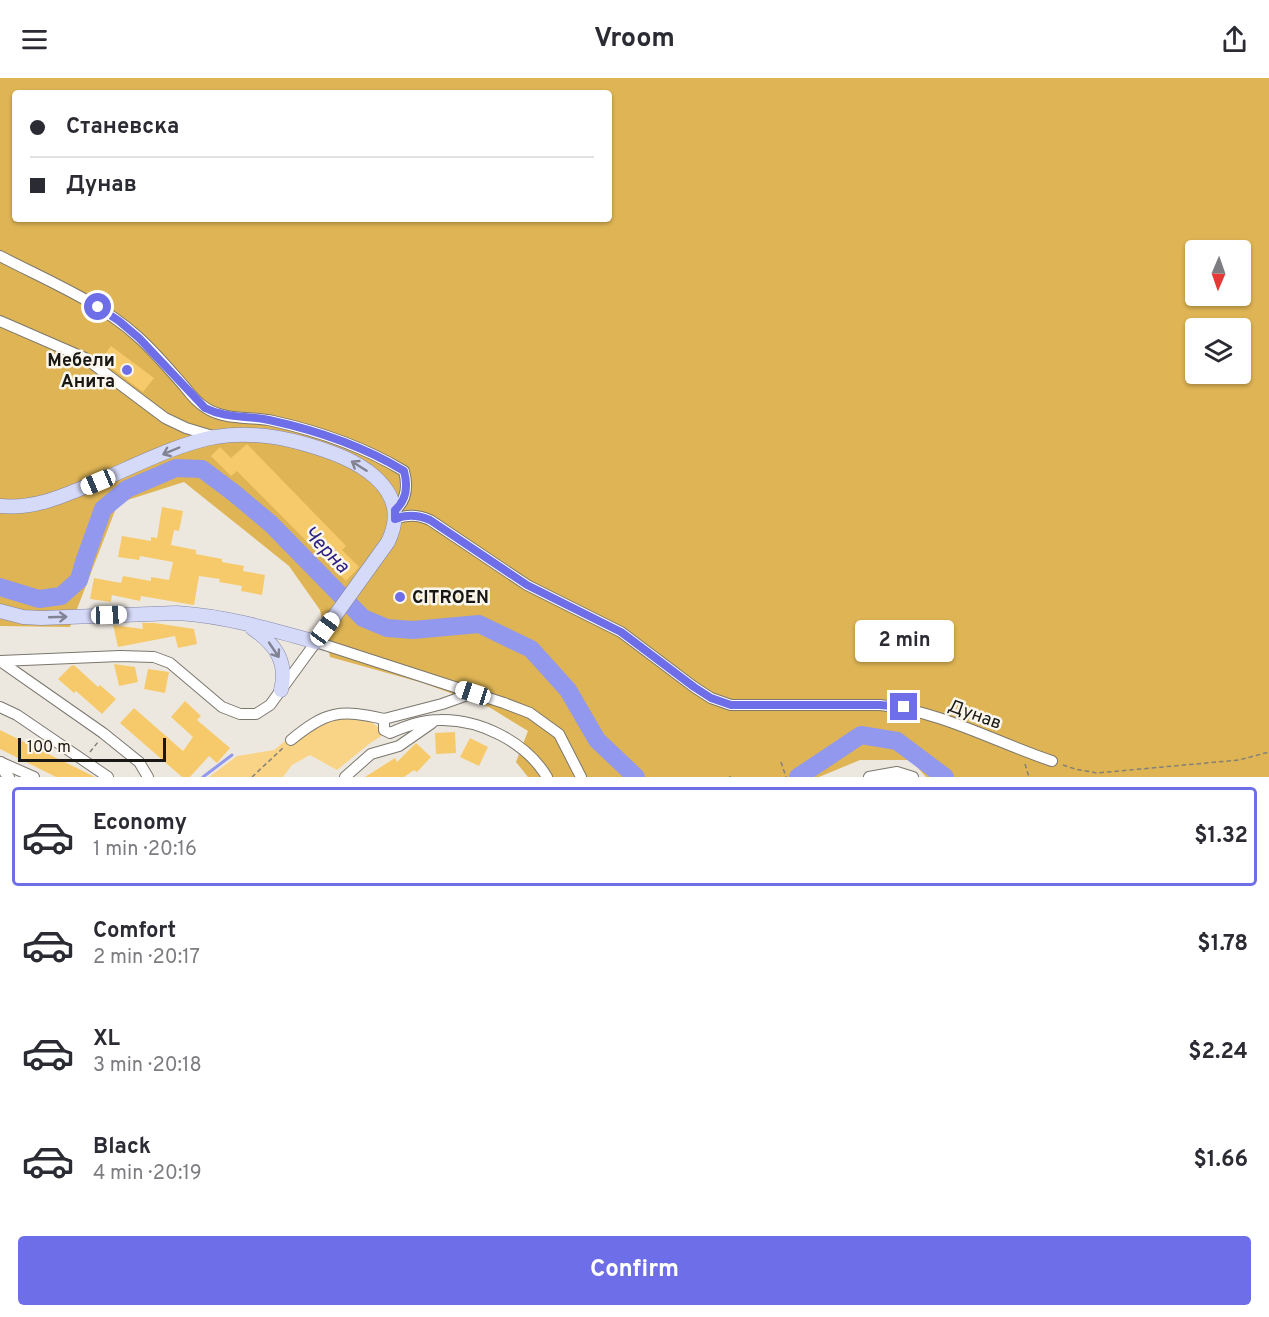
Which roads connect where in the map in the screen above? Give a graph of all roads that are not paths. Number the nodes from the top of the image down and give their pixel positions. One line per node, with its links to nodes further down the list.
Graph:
1 (0, 256): 5 (street)
2 (0, 321): 3 (street)
3 (216, 437): 4 (main road, one-way to 4); 5 (main road, one-way to 3)
4 (0, 506)
5 (395, 514): 8 (main road); 16 (street, Дунав)
6 (0, 611): 7 (main road, one-way to 7)
7 (243, 622): 8 (main road); 10 (main road, one-way to 10)
8 (316, 642): 10 (street); 11 (street)
9 (0, 661): 10 (street); 21 (street)
10 (281, 690)
11 (473, 693): 13 (street); 24 (street)
12 (0, 707): 20 (street)
13 (384, 719): 14 (street); 15 (street)
14 (438, 720): 22 (street); 23 (street)
15 (291, 740)
16 (1052, 761)
17 (1, 762): 18 (street); 19 (street)
18 (9, 777)
19 (34, 777)
20 (108, 777)
21 (148, 777)
22 (345, 777)
23 (547, 777)
24 (581, 777)
25 (869, 777): 26 (street)
26 (914, 777)

